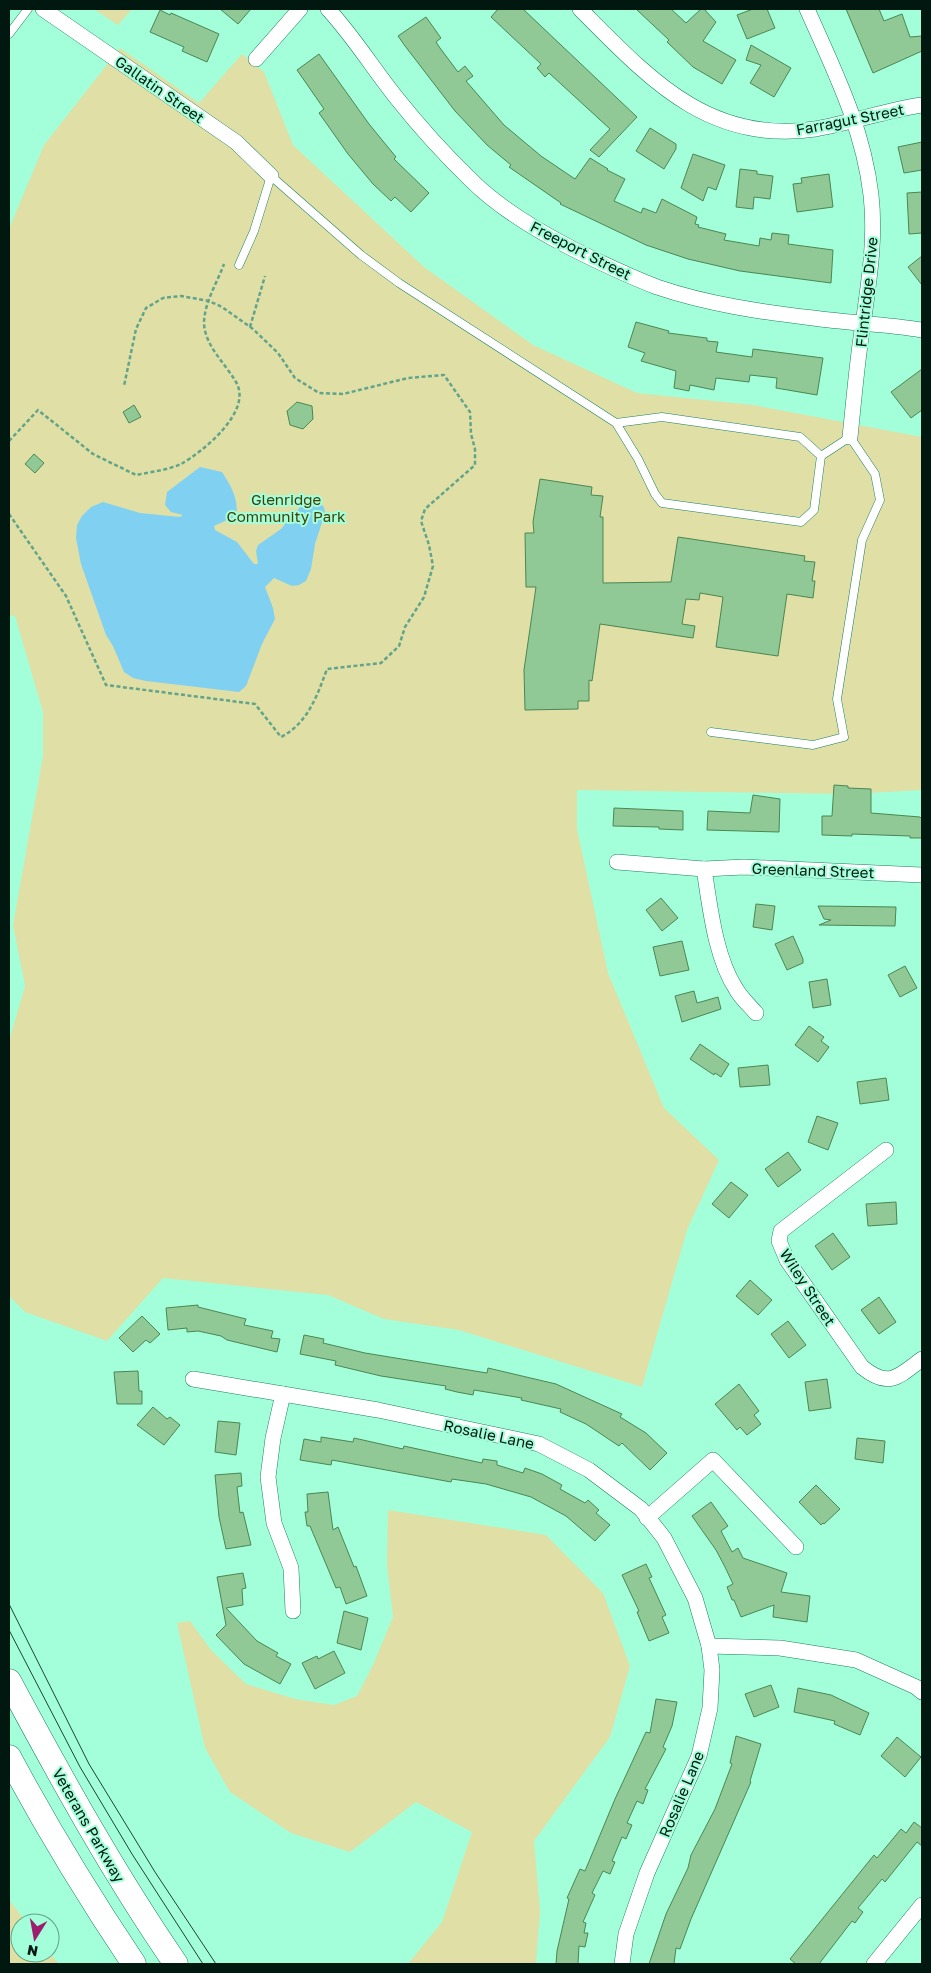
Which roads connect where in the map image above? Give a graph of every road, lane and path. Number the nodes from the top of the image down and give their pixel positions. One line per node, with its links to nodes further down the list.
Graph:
1 (28, 9): 7 (lane)
2 (43, 9): 11 (street, Gallatin Street)
3 (300, 9): 8 (street)
4 (328, 9): 16 (street, Freeport Street)
5 (580, 9): 10 (street, Farragut Street)
6 (808, 9): 10 (street, Flintridge Drive)
7 (9, 34)
8 (256, 59)
9 (922, 105): 10 (street, Farragut Street)
10 (855, 119): 16 (street, Flintridge Drive)
11 (271, 176): 13 (lane); 20 (lane)
12 (224, 264): 15 (path)
13 (239, 266)
14 (265, 276): 17 (path)
15 (209, 301): 17 (path); 19 (path); 22 (path)
16 (863, 324): 18 (street, Freeport Street); 21 (street, Flintridge Drive)
17 (250, 327): 24 (path)
18 (922, 330)
19 (124, 386)
20 (616, 423): 23 (lane); 23 (lane)
21 (850, 437): 23 (lane); 25 (lane)
22 (9, 441)
23 (822, 456)
24 (9, 514)
25 (711, 732)
26 (617, 862): 27 (street, Greenland Street)
27 (704, 869): 28 (street, Greenland Street); 29 (street)
28 (922, 875)
29 (756, 1013)
30 (886, 1150): 31 (street, Wiley Street)
31 (922, 1359)
32 (194, 1380): 33 (street, Rosalie Lane)
33 (283, 1394): 34 (street, Rosalie Lane); 36 (street)
34 (647, 1518): 35 (street); 37 (street, Rosalie Lane)
35 (796, 1547)
36 (293, 1611)
37 (709, 1646): 39 (street); 44 (street, Rosalie Lane)
38 (9, 1681): 43 (main road, Veterans Parkway)
39 (922, 1692)
40 (9, 1757): 42 (main road)
41 (922, 1905): 45 (street)
42 (134, 1964)
43 (176, 1964)
44 (622, 1964)
45 (874, 1964)

